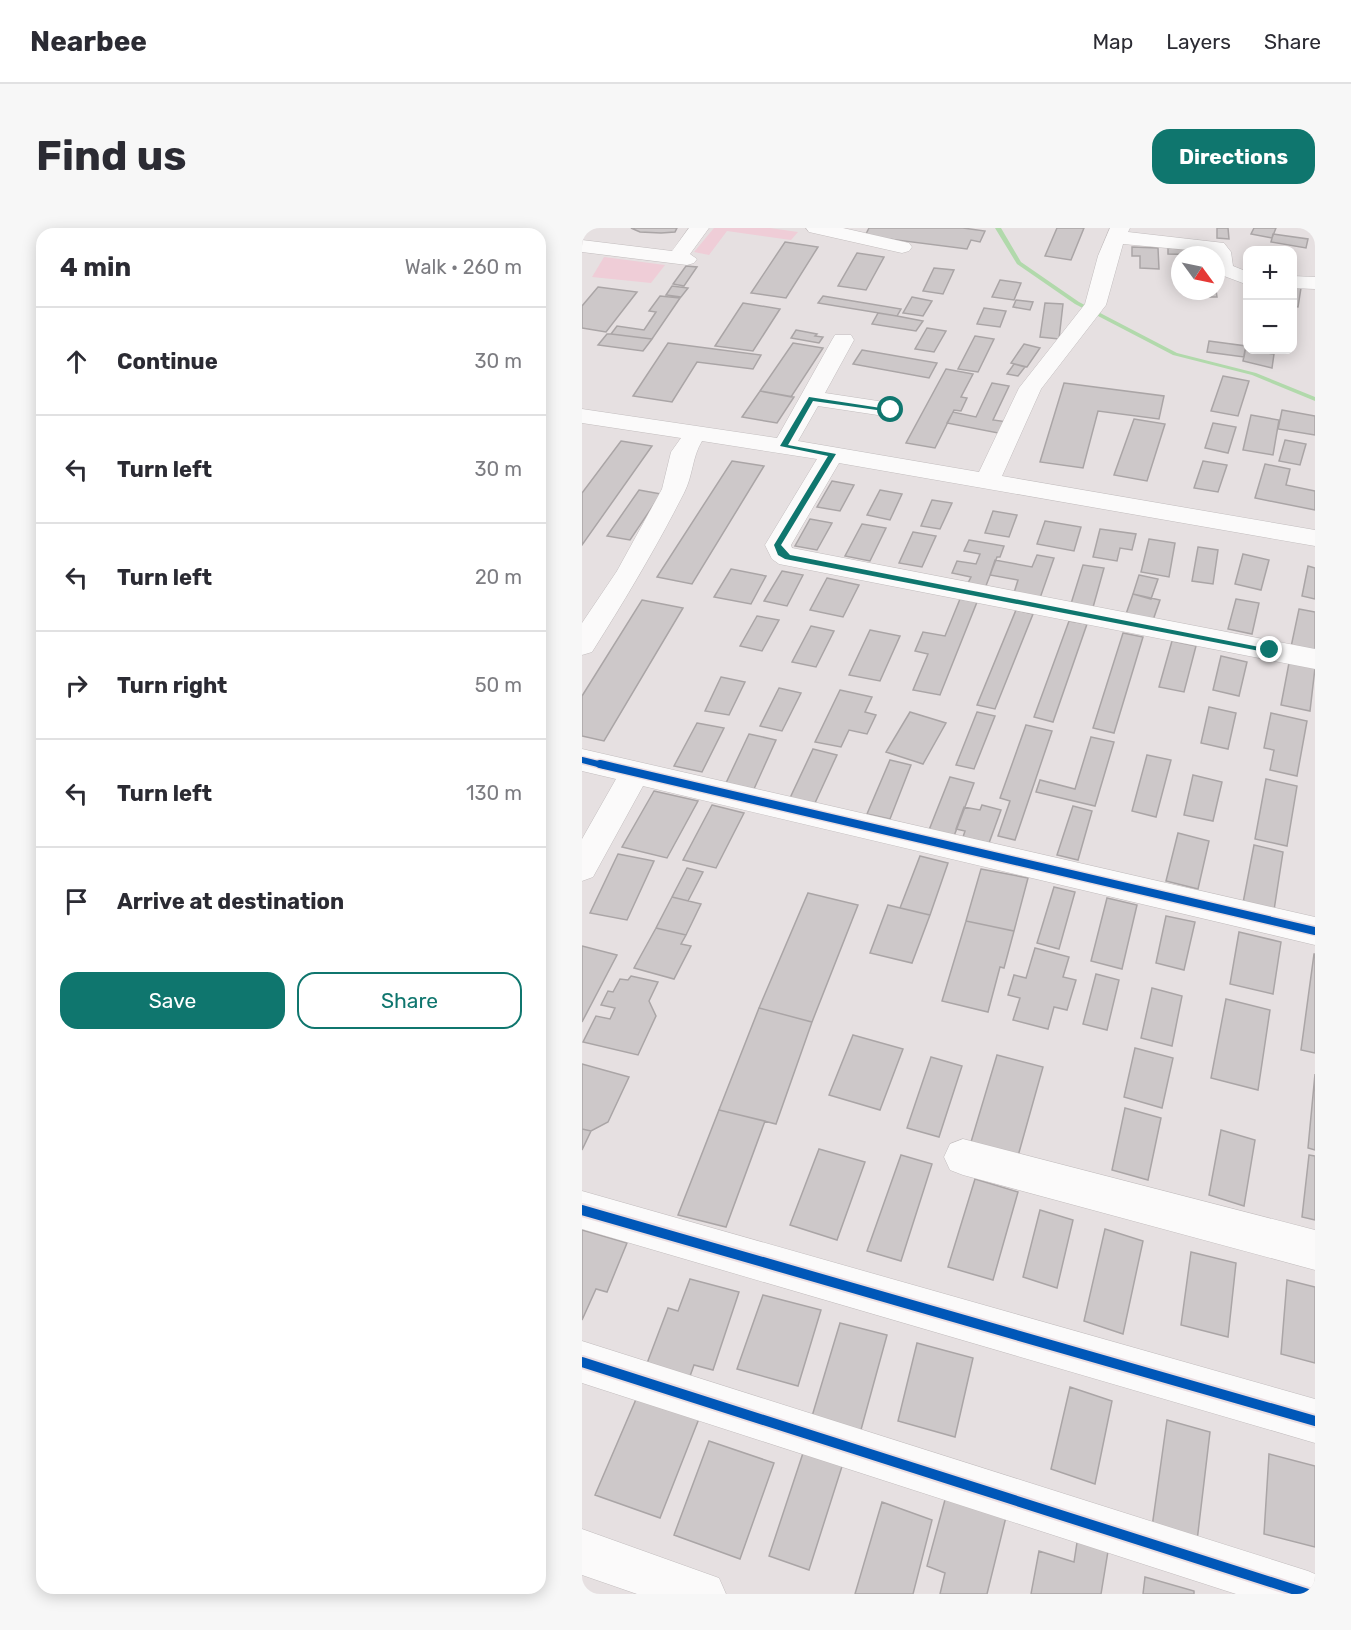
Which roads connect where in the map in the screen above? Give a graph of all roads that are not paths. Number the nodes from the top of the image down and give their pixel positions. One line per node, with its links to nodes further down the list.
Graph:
1 (699, 228): 4 (street)
2 (816, 228): 5 (street)
3 (1118, 232): 6 (street); 16 (street)
4 (582, 246)
5 (902, 247)
6 (1243, 278)
7 (1297, 282): 8 (street)
8 (1315, 284)
9 (843, 340): 10 (street)
10 (811, 398): 11 (street); 14 (street)
11 (891, 410)
12 (582, 416): 13 (street)
13 (694, 434): 14 (street); 18 (street)
14 (784, 446): 15 (street)
15 (832, 454): 16 (street); 19 (street)
16 (988, 480): 17 (street)
17 (1315, 538)
18 (582, 645)
19 (1315, 659)
20 (582, 760): 21 (street)
21 (635, 773): 22 (street); 23 (street)
22 (582, 868)
23 (1315, 931)
24 (963, 1157): 26 (street)
25 (582, 1210): 28 (street)
26 (1315, 1250)
27 (582, 1362): 31 (street)
28 (1315, 1421)
29 (582, 1552): 30 (street)
30 (703, 1594)
31 (1308, 1594)

